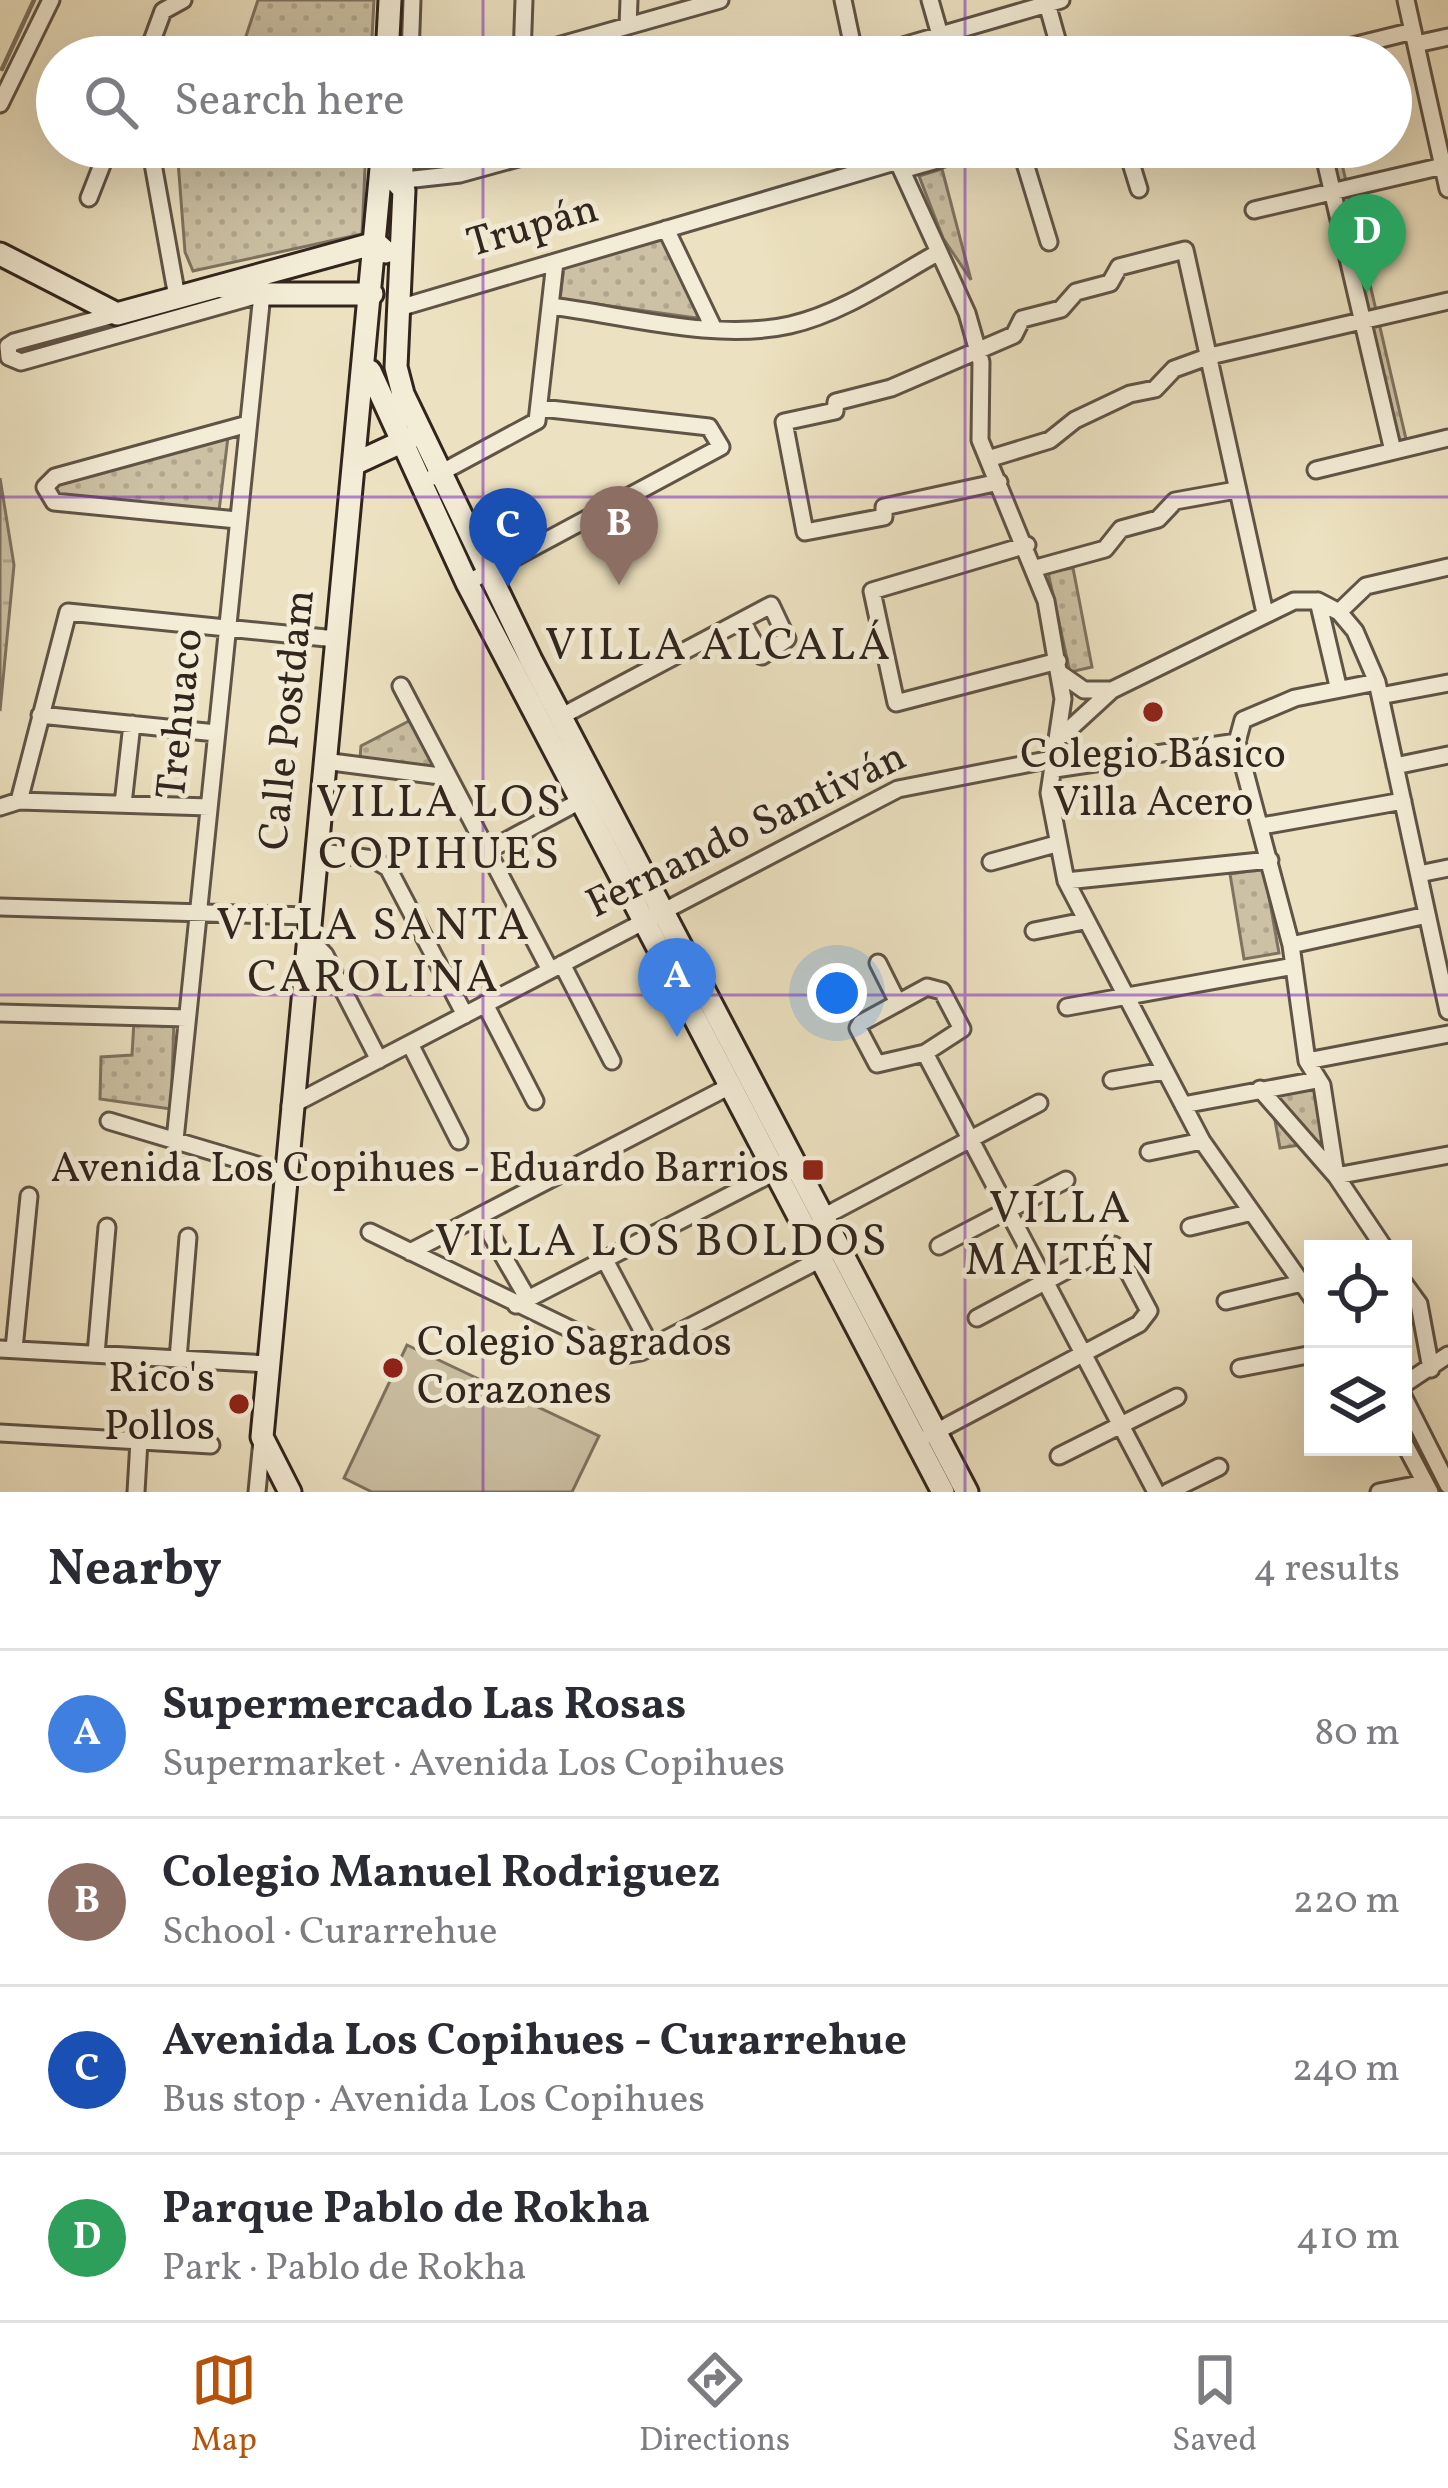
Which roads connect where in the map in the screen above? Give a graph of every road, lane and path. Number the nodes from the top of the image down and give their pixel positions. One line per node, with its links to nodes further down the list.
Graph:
1 (51, 0): 25 (street)
2 (184, 0): 12 (street)
3 (389, 0): 16 (main road)
4 (412, 0): 17 (street)
5 (524, 0): 18 (street)
6 (629, 0): 13 (street)
7 (720, 0): 13 (street)
8 (843, 0): 20 (street)
9 (930, 0): 14 (street)
10 (1406, 0): 24 (street)
11 (1051, 1): 14 (street); 22 (street)
12 (161, 6): 15 (street)
13 (628, 26): 19 (street)
14 (940, 35): 21 (street)
15 (152, 36)
16 (388, 36)
17 (411, 36)
18 (523, 36)
19 (594, 36)
20 (851, 36)
21 (937, 36)
22 (1058, 36)
23 (1448, 37): 24 (street)
24 (1414, 38): 27 (street)
25 (6, 79): 26 (street)
26 (0, 104)
27 (1443, 166): 41 (street); 42 (street)
28 (101, 168): 43 (street)
29 (154, 168): 55 (street)
30 (382, 168): 47 (main road, Calle Postdam)
31 (392, 168): 39 (main road, Calle Postdam)
32 (405, 168): 39 (street)
33 (477, 168): 39 (street)
34 (867, 168): 45 (street, Trupán)
35 (901, 168): 48 (street)
36 (1026, 168): 46 (street)
37 (1132, 168): 40 (street)
38 (1327, 168): 42 (street)
39 (405, 185): 51 (main road)
40 (1139, 189)
41 (1448, 189)
42 (1333, 192): 44 (street); 60 (street)
43 (89, 198)
44 (1254, 210)
45 (666, 229): 50 (street, Trupán); 61 (street)
46 (1049, 242)
47 (376, 243): 51 (main road); 52 (main road); 54 (main road, Calle Postdam)
48 (939, 252): 61 (street); 62 (street)
49 (0, 254): 59 (main road)
50 (555, 262): 57 (street); 58 (street, Trupán)
51 (400, 276): 58 (main road)
52 (215, 286): 53 (main road); 55 (main road)
53 (262, 294): 54 (main road); 59 (street); 66 (street, Trehuaco)
54 (372, 294): 63 (main road, Calle Postdam)
55 (176, 297): 59 (main road)
56 (1448, 301): 60 (street)
57 (550, 306): 61 (street); 65 (street)
58 (399, 308): 67 (main road)
59 (117, 314)
60 (1363, 321): 64 (street); 69 (street)
61 (713, 327)
62 (978, 347): 64 (street); 70 (street); 74 (street)
63 (368, 355): 67 (main road); 71 (main road, Calle Postdam)
64 (1210, 356): 70 (street); 75 (street)
65 (541, 408): 73 (street); 80 (street)
66 (248, 424): 76 (street, Trehuaco); 76 (street)
67 (410, 437): 71 (main road); 73 (main road)
68 (1448, 438): 69 (street)
69 (1393, 451): 72 (street)
70 (988, 460): 74 (street)
71 (356, 463): 86 (main road, Calle Postdam)
72 (1316, 470)
73 (430, 479): 80 (main road)
74 (999, 482): 77 (street)
75 (1236, 490): 79 (street); 83 (street)
76 (237, 520): 85 (street, Trehuaco)
77 (1027, 544): 79 (street); 87 (street)
78 (1448, 567): 82 (street)
79 (1036, 568): 87 (street)
80 (477, 578): 94 (main road); 104 (main road)
81 (1318, 601): 82 (street); 83 (street); 90 (street)
82 (1340, 612): 91 (street)
83 (1265, 613): 92 (street)
84 (742, 622): 94 (street)
85 (226, 628): 86 (street); 93 (street); 96 (street, Trehuaco)
86 (336, 639): 100 (main road, Calle Postdam)
87 (1059, 667): 92 (street); 97 (street)
88 (1448, 683): 91 (street)
89 (400, 686): 103 (street)
90 (1338, 686): 91 (street); 98 (street)
91 (1378, 689): 102 (street)
92 (1112, 690): 97 (street)
93 (40, 715): 95 (street); 105 (street)
94 (560, 717): 122 (main road)
95 (133, 724): 96 (street); 107 (street)
96 (216, 733): 109 (street, Trehuaco)
97 (1062, 737): 101 (street)
98 (1238, 742): 101 (street, Fernando Santiván); 110 (street)
99 (1448, 755): 102 (street)
100 (324, 761): 103 (street); 112 (main road, Calle Postdam)
101 (1056, 764): 111 (street); 122 (street, Fernando Santiván)
102 (1395, 766): 106 (street)
103 (448, 777): 113 (street)
104 (582, 800): 113 (street); 122 (main road)
105 (19, 801): 107 (street); 108 (street)
106 (1403, 801): 110 (street); 117 (street)
107 (123, 805): 109 (street)
108 (0, 807)
109 (208, 807): 120 (street, Trehuaco)
110 (1262, 826): 114 (street)
111 (1056, 844): 115 (street); 118 (street)
112 (315, 851): 124 (main road, Calle Postdam); 137 (street)
113 (487, 851): 130 (street)
114 (1270, 860): 118 (street); 127 (street)
115 (991, 862)
116 (1448, 868): 117 (street)
117 (1419, 874): 121 (street)
118 (1066, 881): 123 (street)
119 (0, 907): 120 (street)
120 (199, 912): 124 (street); 138 (street, Trehuaco)
121 (1427, 915): 126 (street); 127 (street)
122 (654, 916): 130 (street, Fernando Santiván); 148 (main road); 169 (main road)
123 (1084, 921): 125 (street); 131 (street)
124 (308, 926): 142 (street); 153 (main road, Calle Postdam)
125 (1034, 931)
126 (1441, 939): 135 (street)
127 (1291, 945): 129 (street)
128 (878, 963): 132 (street)
129 (1294, 966): 131 (street); 144 (street)
130 (556, 967): 133 (street, Fernando Santiván); 143 (street)
131 (1123, 995): 134 (street); 145 (street)
132 (898, 1003): 141 (street); 141 (street)
133 (485, 1004): 137 (street, Fernando Santiván); 150 (street)
134 (1067, 1007)
135 (1448, 1011)
136 (0, 1013): 138 (street)
137 (465, 1015): 140 (street, Fernando Santiván)
138 (188, 1018): 156 (street, Trehuaco)
139 (1448, 1034): 144 (street)
140 (410, 1044): 142 (street, Fernando Santiván); 157 (street)
141 (925, 1053): 155 (street)
142 (379, 1060): 153 (street, Fernando Santiván)
143 (612, 1061)
144 (1307, 1061): 147 (street)
145 (1164, 1070): 146 (street); 152 (street)
146 (1112, 1079)
147 (1317, 1080): 149 (street); 163 (street)
148 (732, 1085): 161 (main road); 168 (street)
149 (1260, 1089): 152 (street); 163 (street)
150 (536, 1101)
151 (1039, 1103): 155 (street)
152 (1183, 1105): 158 (street)
153 (290, 1106): 162 (main road, Calle Postdam)
154 (109, 1121): 156 (street)
155 (971, 1140): 166 (street); 169 (street)
156 (175, 1141): 162 (street)
157 (459, 1141)
158 (1202, 1141): 159 (street); 167 (street)
159 (1149, 1152)
160 (1448, 1155): 163 (street)
161 (777, 1172): 177 (main road); 178 (street)
162 (284, 1173): 193 (main road, Calle Postdam)
163 (1336, 1176): 174 (street)
164 (1066, 1180): 166 (street)
165 (29, 1196): 187 (street)
166 (1008, 1211): 175 (street); 179 (street)
167 (1248, 1213): 171 (street); 180 (street)
168 (480, 1216): 176 (street); 184 (street)
169 (823, 1217): 177 (main road)
170 (107, 1227): 188 (street)
171 (1190, 1227)
172 (370, 1232): 176 (street)
173 (188, 1237): 192 (street)
174 (1378, 1240)
175 (939, 1246)
176 (410, 1252): 184 (street)
177 (831, 1254): 186 (street); 202 (main road)
178 (605, 1260): 184 (street); 186 (street)
179 (1045, 1282): 185 (street); 189 (street); 189 (street)
180 (1302, 1283): 181 (street); 183 (street)
181 (1304, 1286)
182 (1412, 1294): 195 (street)
183 (1226, 1301)
184 (522, 1302): 186 (street)
185 (976, 1318)
186 (651, 1347)
187 (7, 1349): 188 (street)
188 (96, 1354): 192 (street)
189 (1083, 1354): 199 (street); 202 (street)
190 (1448, 1355): 195 (street)
191 (1304, 1356): 194 (street)
192 (178, 1359): 193 (street)
193 (268, 1364): 201 (main road, Calle Postdam)
194 (1240, 1368)
195 (1430, 1369): 196 (street)
196 (1412, 1380)
197 (1177, 1397): 199 (street)
198 (1412, 1414): 208 (street)
199 (1120, 1424): 205 (street); 215 (street)
200 (0, 1433): 203 (street)
201 (262, 1437): 211 (street); 212 (main road)
202 (927, 1437): 213 (main road); 214 (main road)
203 (140, 1441): 204 (street); 210 (street)
204 (211, 1445)
205 (1059, 1456)
206 (1410, 1456): 209 (street)
207 (1220, 1467): 216 (street)
208 (1448, 1485)
209 (1427, 1487): 217 (street)
210 (136, 1492)
211 (257, 1492)
212 (290, 1492)
213 (944, 1492)
214 (967, 1492)
215 (1156, 1492)
216 (1168, 1492)
217 (1379, 1492)

